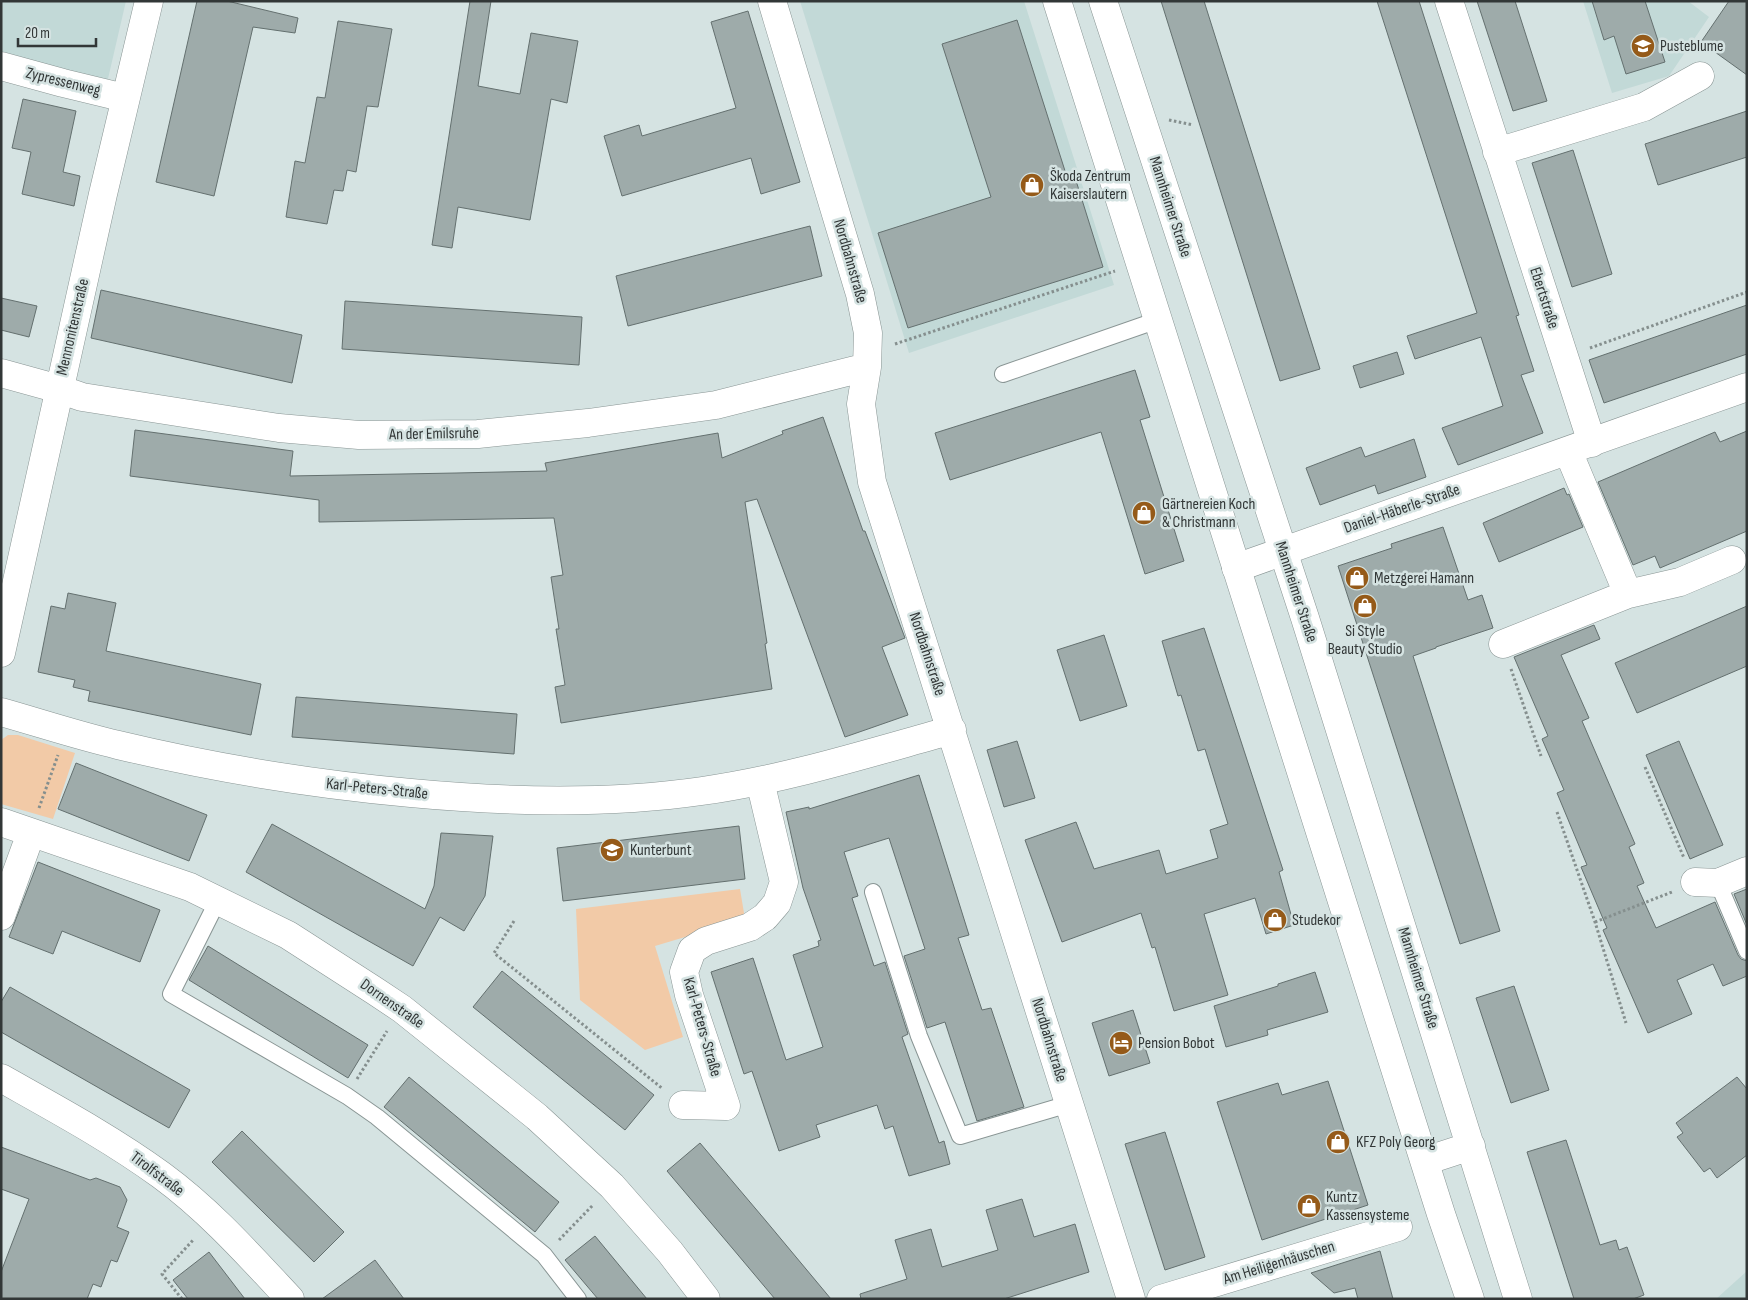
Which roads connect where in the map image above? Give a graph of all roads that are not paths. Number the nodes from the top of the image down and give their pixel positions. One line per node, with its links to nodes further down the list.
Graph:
1 (149, 1): 8 (street, Mennonitenstraße)
2 (772, 1): 11 (street, Nordbahnstraße)
3 (1057, 1): 10 (street)
4 (1103, 1): 17 (street, Mannheimer Straße)
5 (1449, 1): 9 (street, Ebertstraße)
6 (1, 66): 8 (street, Zypressenweg)
7 (1700, 76): 9 (street)
8 (125, 98): 15 (street, Mennonitenstraße)
9 (1497, 152): 16 (street, Ebertstraße)
10 (1158, 320): 13 (lane); 19 (street)
11 (867, 367): 15 (street, An der Emilsruhe); 24 (street, Nordbahnstraße)
12 (1, 373): 15 (street, An der Emilsruhe)
13 (1002, 374)
14 (1747, 388): 16 (street, Daniel-Häberle-Straße)
15 (59, 389): 22 (street, Mennonitenstraße)
16 (1580, 447): 17 (street, Daniel-Häberle-Straße); 20 (street)
17 (1282, 551): 19 (street, Daniel-Häberle-Straße); 37 (street, Mannheimer Straße)
18 (1732, 560): 20 (street)
19 (1236, 568): 38 (street)
20 (1628, 594): 21 (street)
21 (1503, 644)
22 (1, 653)
23 (1, 712): 25 (street, Karl-Peters-Straße)
24 (952, 730): 25 (street, Karl-Peters-Straße); 35 (street, Nordbahnstraße)
25 (760, 781): 36 (street, Karl-Peters-Straße)
26 (35, 821): 27 (street, Dornenstraße); 31 (street, Dornenstraße); 32 (street)
27 (1, 822)
28 (1747, 871): 29 (street)
29 (1707, 883): 33 (lane)
30 (873, 892): 35 (lane)
31 (218, 900): 41 (lane); 42 (street, Dornenstraße)
32 (1, 916)
33 (1747, 951)
34 (1, 1078): 40 (street, Tirolfstraße)
35 (1070, 1104): 43 (street, Nordbahnstraße)
36 (683, 1105)
37 (1472, 1146): 38 (street); 46 (street, Mannheimer Straße)
38 (1425, 1161): 45 (street)
39 (1398, 1227): 44 (street, Am Heiligenhäuschen)
40 (290, 1299)
41 (578, 1299)
42 (706, 1299)
43 (1131, 1299)
44 (1161, 1299)
45 (1470, 1299)
46 (1518, 1299)

